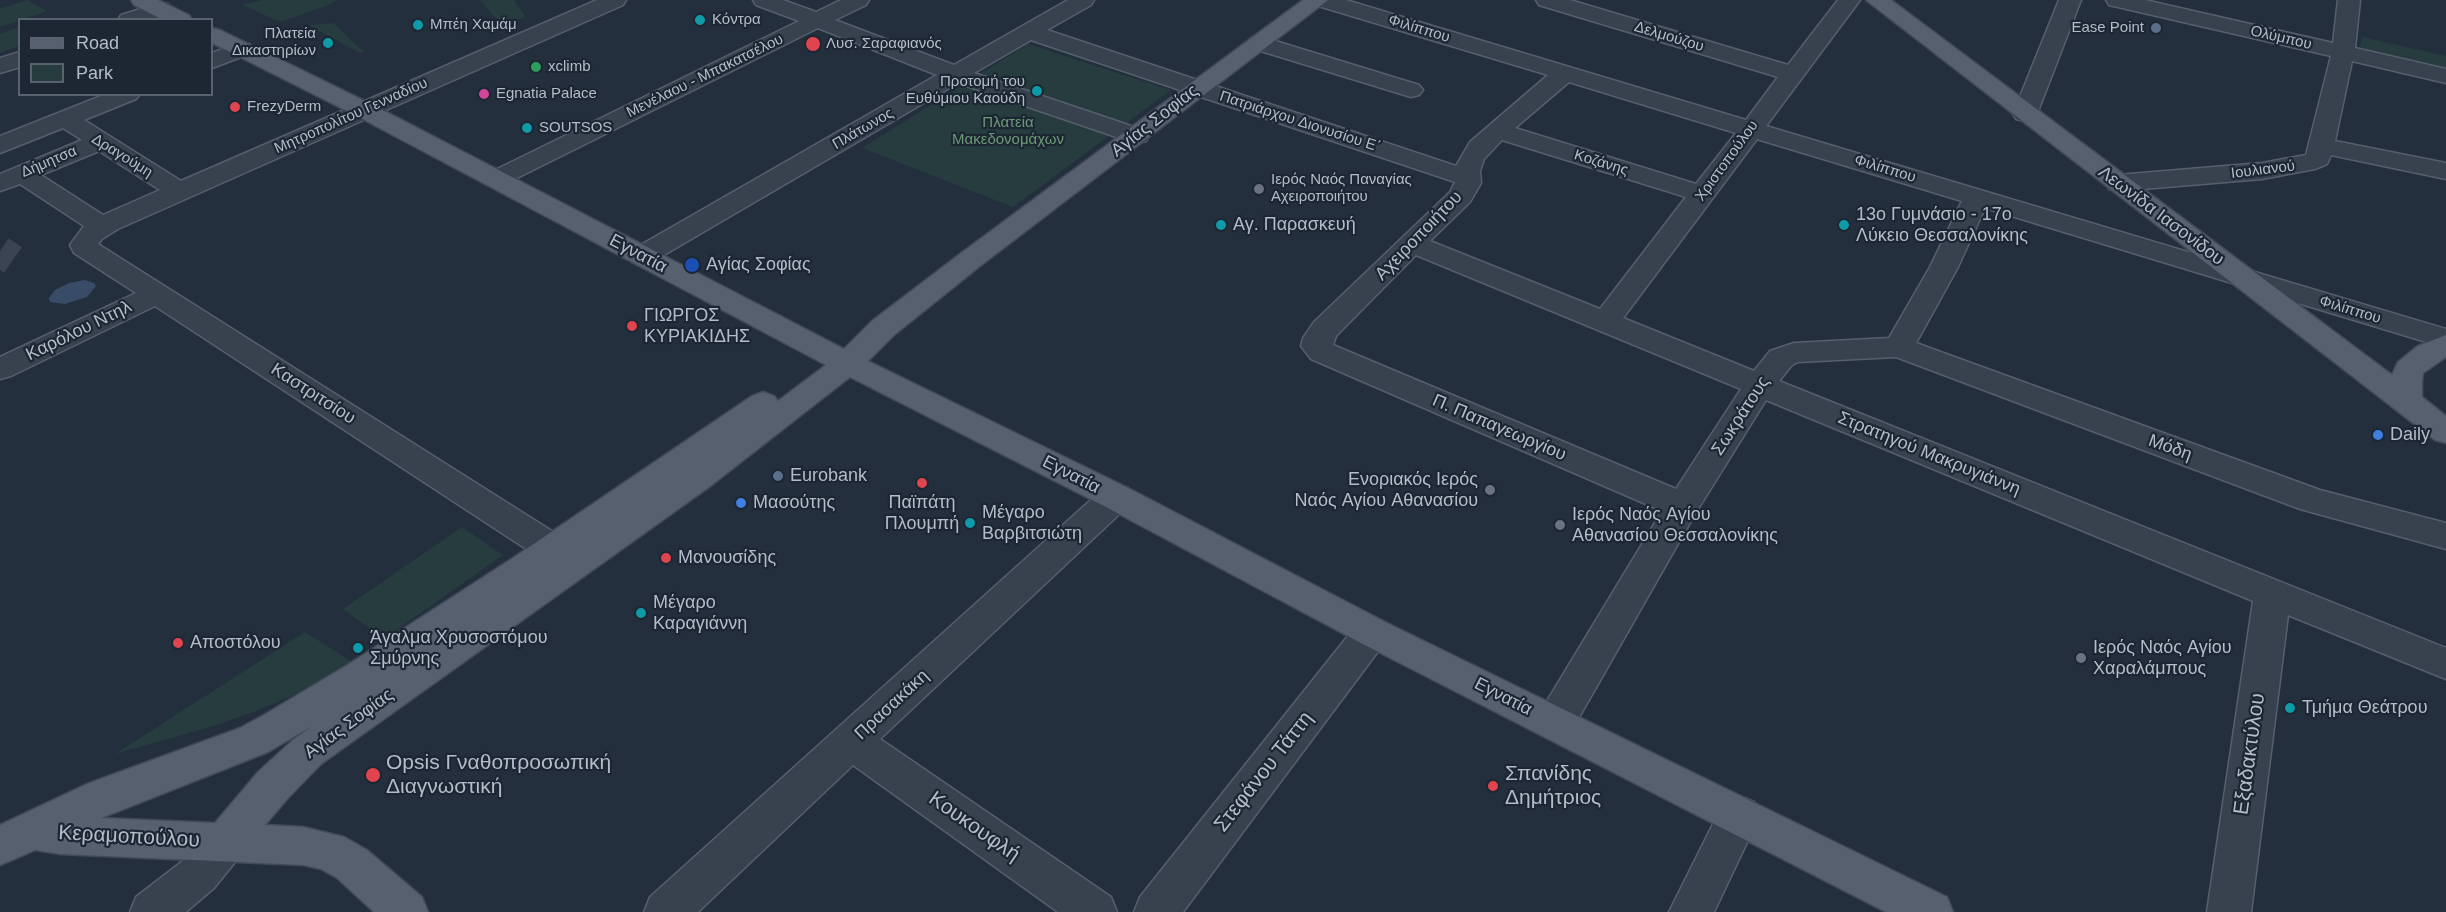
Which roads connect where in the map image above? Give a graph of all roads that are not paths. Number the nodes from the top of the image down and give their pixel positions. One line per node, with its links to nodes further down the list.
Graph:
1 (615, 0): 32 (street, Μητροπολίτου Γενναδίου)
2 (764, 0): 16 (street)
3 (858, 0): 16 (street, Μενέλαου - Μπακατσέλου)
4 (1083, 0): 17 (street, Πλάτωνος)
5 (1317, 0): 19 (main road, Αγίας Σοφίας)
6 (1323, 0): 25 (street, Φιλίππου)
7 (1547, 0): 27 (street, Δελμούζου)
8 (1849, 0): 27 (street, Χριστοπούλου)
9 (1876, 0): 33 (main road, Λεωνίδα Ιασονίδου)
10 (2070, 0): 33 (street)
11 (2116, 0): 21 (street, Ολύμπου)
12 (2349, 0): 21 (street)
13 (151, 4): 14 (street); 15 (main road)
14 (132, 18)
15 (177, 18)
16 (817, 20): 26 (street); 44 (street, Μενέλαου - Μπακατσέλου)
17 (1030, 32): 26 (street, Πλάτωνος); 29 (street, Πατριάρχου Διονυσίου Ε΄)
18 (213, 36): 20 (main road, Εγνατία)
19 (1259, 43): 29 (main road, Αγίας Σοφίας); 30 (street)
20 (241, 50): 23 (street); 32 (main road, Εγνατία)
21 (2343, 52): 28 (street, Ολύμπου); 40 (street)
22 (18, 60): 24 (street)
23 (213, 61)
24 (0, 66)
25 (1565, 73): 35 (street, Φιλίππου); 36 (street, Αχειροποιήτου)
26 (958, 74): 37 (street); 51 (street, Πλάτωνος)
27 (1792, 74): 35 (street, Χριστοπούλου)
28 (2446, 76)
29 (1198, 88): 37 (main road, Αγίας Σοφίας); 43 (street, Πατριάρχου Διονυσίου Ε΄)
30 (1411, 90)
31 (123, 96): 34 (street)
32 (364, 111): 44 (main road, Εγνατία); 46 (street, Μητροπολίτου Γενναδίου)
33 (2025, 114): 45 (main road, Λεωνίδα Ιασονίδου)
34 (66, 119): 38 (street, Δραγούμη); 39 (street)
35 (1750, 129): 47 (street, Χριστοπούλου); 48 (street, Φιλίππου)
36 (1498, 131): 43 (street, Αχειροποιήτου); 47 (street, Κοζάνης)
37 (1137, 136): 59 (main road, Αγίας Σοφίας)
38 (99, 142): 42 (street, Δήμητσα); 46 (street, Δραγούμη)
39 (0, 146)
40 (2322, 146): 41 (street); 45 (street, Ιουλιανού)
41 (2446, 171)
42 (11, 178): 49 (street)
43 (1468, 178): 50 (street, Αχειροποιήτου)
44 (496, 180): 51 (main road, Εγνατία)
45 (2118, 183): 52 (main road, Λεωνίδα Ιασονίδου)
46 (179, 191): 49 (street, Μητροπολίτου Γενναδίου)
47 (1703, 194): 54 (street, Χριστοπούλου)
48 (1977, 197): 52 (street, Φιλίππου); 58 (street)
49 (95, 231): 53 (street, Καστριτσίου)
50 (1413, 244): 54 (street, Στρατηγού Μακρυγιάννη); 57 (street, Αχειροποιήτου)
51 (642, 256): 59 (main road, Εγνατία)
52 (2243, 278): 55 (street, Φιλίππου); 62 (main road, Λεωνίδα Ιασονίδου)
53 (157, 294): 60 (street, Καρόλου Ντηλ); 67 (street, Καστριτσίου)
54 (1605, 322): 61 (street, Στρατηγού Μακρυγιάννη)
55 (2446, 339)
56 (2446, 345): 62 (main road)
57 (1316, 346): 65 (street, Π. Παπαγεωργίου)
58 (1899, 347): 61 (street, Σωκράτους); 66 (street, Μόδη)
59 (838, 358): 64 (main road, Εγνατία); 67 (main road, Αγίας Σοφίας); 75 (main road, Αγίας Σοφίας)
60 (0, 369)
61 (1760, 384): 65 (street, Σωκράτους); 68 (street, Στρατηγού Μακρυγιάννη)
62 (2406, 402): 63 (main road, Λεωνίδα Ιασονίδου)
63 (2446, 432)
64 (1116, 498): 69 (main road, Εγνατία); 72 (street, Πρασακάκη)
65 (1683, 506): 71 (street, Σωκράτους)
66 (2446, 536)
67 (553, 549): 74 (main road, Αγίας Σοφίας)
68 (2272, 595): 70 (street, Στρατηγού Μακρυγιάννη); 83 (street, Εξαδακτύλου)
69 (1372, 632): 71 (main road, Εγνατία); 80 (street, Στεφάνου Τάττη)
70 (2446, 664)
71 (1555, 723): 73 (main road, Εγνατία)
72 (852, 742): 78 (street, Πρασακάκη); 79 (street, Κουκουφλή)
73 (1739, 815): 81 (street); 82 (main road, Εγνατία)
74 (11, 833): 75 (main road, Κεραμοπούλου)
75 (225, 842): 76 (street, Αγίας Σοφίας); 77 (main road, Κεραμοπούλου)
76 (152, 912)
77 (406, 912)
78 (666, 912)
79 (1095, 912)
80 (1156, 912)
81 (1691, 912)
82 (1931, 912)
83 (2229, 912)

